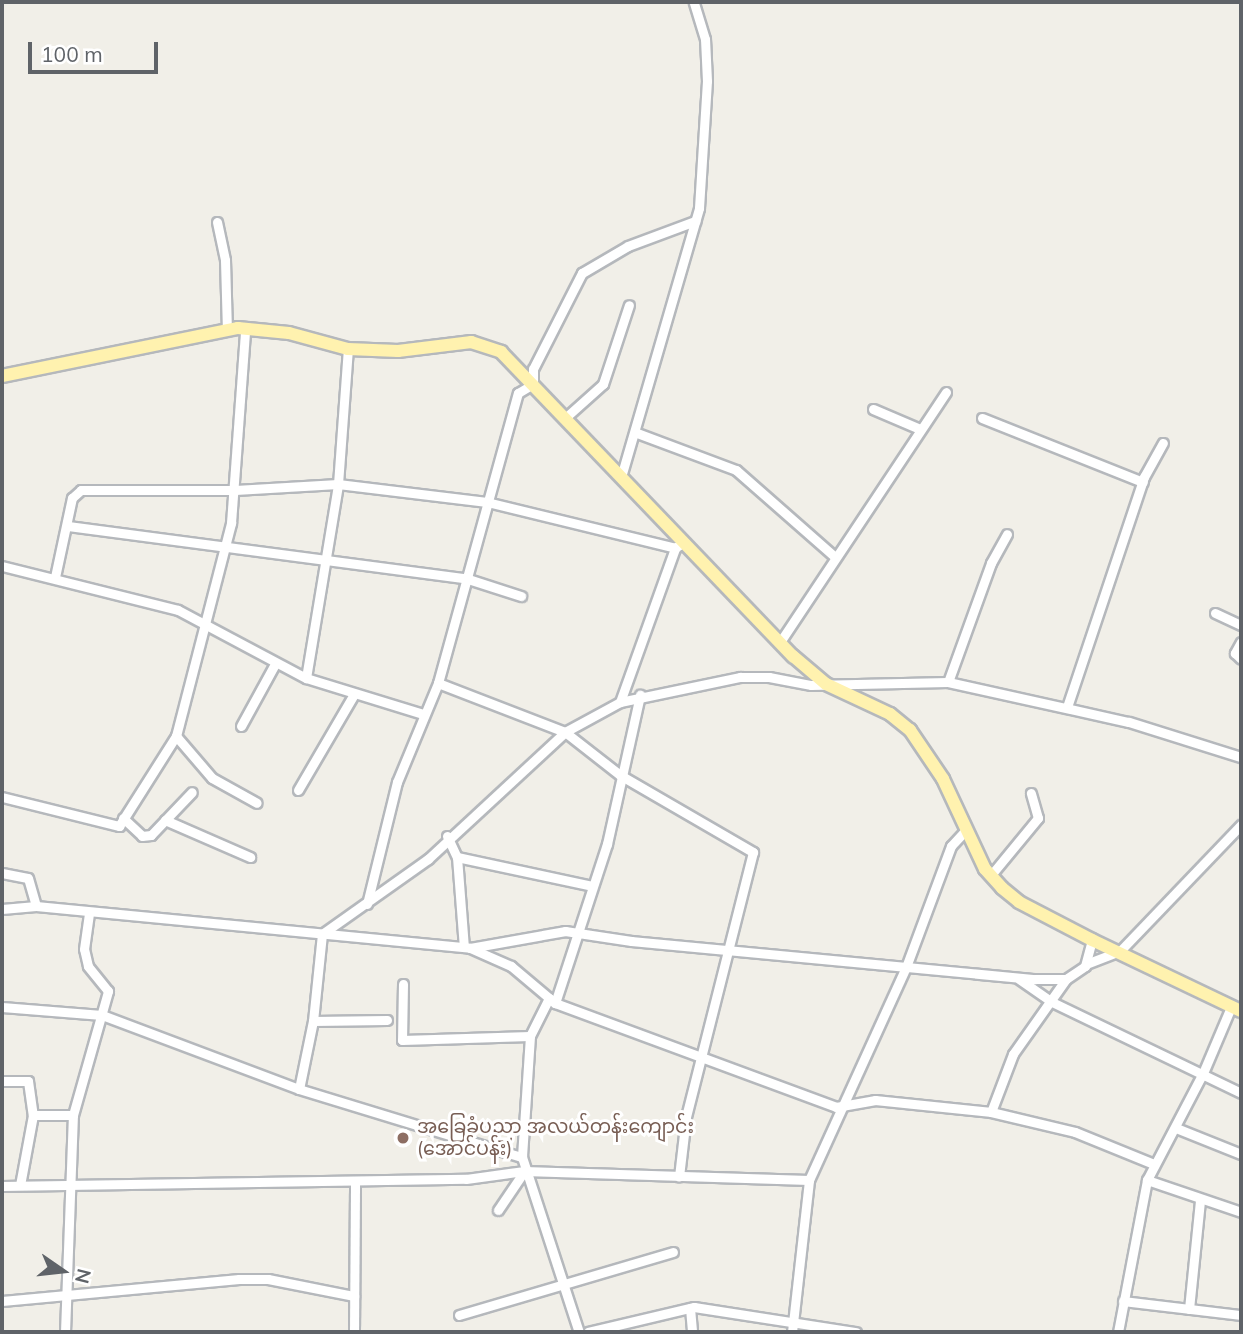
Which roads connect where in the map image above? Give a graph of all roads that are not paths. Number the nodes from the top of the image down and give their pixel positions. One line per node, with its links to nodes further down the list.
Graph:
1 (694, 2): 2 (street)
2 (695, 221): 9 (street); 15 (street)
3 (217, 222): 5 (street)
4 (629, 305): 12 (street)
5 (227, 330): 6 (main road); 8 (main road)
6 (245, 331): 7 (main road); 20 (street)
7 (348, 349): 9 (main road); 19 (street)
8 (4, 376)
9 (533, 384): 12 (main road); 21 (street)
10 (946, 392): 14 (street)
11 (873, 409): 14 (street)
12 (565, 418): 17 (main road)
13 (982, 418): 18 (street)
14 (920, 429): 27 (street)
15 (638, 433): 17 (street); 27 (street)
16 (1163, 443): 18 (street)
17 (621, 477): 24 (main road)
18 (1143, 482): 46 (street)
19 (338, 484): 20 (street); 21 (street); 26 (street)
20 (235, 490): 22 (street); 25 (street)
21 (486, 502): 24 (street); 30 (street)
22 (68, 526): 25 (street); 29 (street)
23 (1007, 534): 40 (street)
24 (680, 545): 35 (main road); 45 (street)
25 (225, 547): 26 (street); 34 (street)
26 (325, 557): 30 (street); 39 (street)
27 (835, 557): 35 (street)
28 (2, 566): 29 (street)
29 (55, 577): 34 (street)
30 (465, 578): 31 (street); 41 (street)
31 (521, 596)
32 (1215, 613): 33 (street)
33 (1241, 625)
34 (207, 626): 38 (street); 50 (street)
35 (779, 642): 42 (main road)
36 (1241, 642): 37 (street)
37 (1241, 659)
38 (275, 664): 39 (street); 48 (street)
39 (306, 678): 44 (street)
40 (948, 682): 42 (street); 46 (street)
41 (438, 683): 47 (street); 49 (street)
42 (826, 684): 43 (street); 61 (main road)
43 (640, 695): 45 (street); 52 (street)
44 (353, 696): 47 (street); 53 (street)
45 (620, 702): 49 (street)
46 (1067, 707): 51 (street)
47 (423, 714): 68 (street)
48 (241, 726)
49 (565, 732): 52 (street); 62 (street)
50 (176, 736): 57 (street); 58 (street)
51 (1241, 757)
52 (620, 775): 67 (street); 76 (street)
53 (298, 790)
54 (192, 792): 59 (street)
55 (1031, 793): 66 (street)
56 (2, 797): 58 (street)
57 (257, 803)
58 (123, 818): 59 (street)
59 (165, 820): 63 (street)
60 (1241, 825): 77 (street)
61 (964, 832): 66 (main road); 79 (street)
62 (447, 836): 64 (street); 68 (street)
63 (250, 857)
64 (457, 857): 67 (street); 75 (street)
65 (2, 873): 69 (street)
66 (991, 875): 74 (main road)
67 (592, 886): 72 (street)
68 (367, 904): 73 (street)
69 (37, 906): 70 (street); 71 (street)
70 (2, 909)
71 (89, 912): 73 (street); 87 (street)
72 (575, 932): 75 (street); 76 (street); 83 (street)
73 (322, 934): 75 (street); 89 (street)
74 (1092, 940): 77 (main road); 78 (street)
75 (467, 947): 83 (street)
76 (729, 949): 79 (street); 91 (street)
77 (1120, 951): 78 (street); 86 (main road)
78 (1086, 964): 81 (street)
79 (906, 967): 80 (street); 96 (street)
80 (1017, 977): 81 (street); 84 (street)
81 (1066, 979): 84 (street)
82 (403, 984): 90 (street)
83 (552, 1001): 90 (street); 91 (street)
84 (1052, 1002): 92 (street); 97 (street)
85 (2, 1007): 87 (street)
86 (1236, 1009): 92 (street)
87 (102, 1015): 94 (street); 99 (street)
88 (387, 1020): 89 (street)
89 (313, 1021): 94 (street)
90 (530, 1036): 102 (street)
91 (700, 1056): 96 (street); 105 (street)
92 (1203, 1073): 95 (street); 100 (street)
93 (2, 1081): 98 (street)
94 (299, 1089): 102 (street)
95 (1241, 1093)
96 (842, 1103): 97 (street); 106 (street)
97 (990, 1112): 103 (street)
98 (33, 1115): 99 (street); 109 (street)
99 (73, 1115): 111 (street)
100 (1176, 1128): 101 (street); 103 (street)
101 (1241, 1154)
102 (522, 1157): 104 (street)
103 (1154, 1164): 107 (street)
104 (524, 1171): 105 (street); 108 (street); 113 (street); 116 (street)
105 (679, 1177): 106 (street)
106 (809, 1180): 125 (street)
107 (1147, 1180): 112 (street); 120 (street)
108 (355, 1181): 111 (street); 117 (street)
109 (20, 1185): 110 (street); 111 (street)
110 (2, 1186)
111 (68, 1186): 118 (street)
112 (1200, 1200): 114 (street); 122 (street)
113 (498, 1209)
114 (1241, 1212)
115 (673, 1252): 116 (street)
116 (564, 1282): 123 (street); 128 (street)
117 (354, 1296): 118 (street); 127 (street)
118 (66, 1298): 119 (street); 126 (street)
119 (2, 1301)
120 (1124, 1301): 122 (street); 132 (street)
121 (690, 1308): 125 (street); 129 (street); 130 (street)
122 (1189, 1309): 124 (street)
123 (459, 1315)
124 (1241, 1315)
125 (792, 1327): 131 (street)
126 (65, 1332)
127 (354, 1332)
128 (579, 1332)
129 (588, 1332)
130 (692, 1332)
131 (856, 1332)
132 (1118, 1332)

